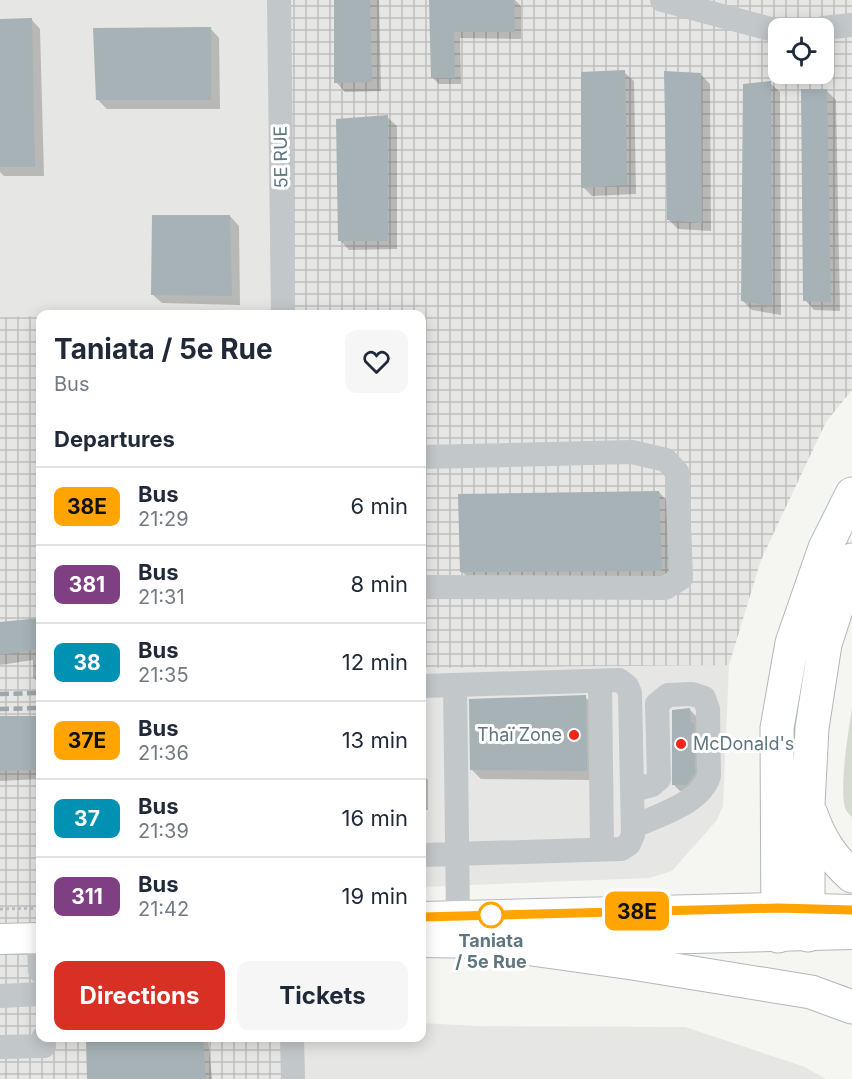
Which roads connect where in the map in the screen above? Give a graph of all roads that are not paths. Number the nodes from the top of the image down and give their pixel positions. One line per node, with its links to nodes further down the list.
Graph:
1 (279, 0): 6 (street, 5E RUE)
2 (662, 0): 5 (street)
3 (852, 25): 4 (street)
4 (834, 27)
5 (768, 28)
6 (283, 310)
7 (426, 457): 10 (street)
8 (852, 494): 24 (highway)
9 (852, 560): 15 (highway)
10 (426, 587)
11 (600, 681): 12 (street); 14 (street); 17 (street)
12 (455, 685): 13 (street); 18 (street)
13 (426, 686)
14 (632, 790): 16 (street); 16 (street)
15 (808, 804): 20 (highway); 24 (highway)
16 (633, 827): 17 (street)
17 (602, 849): 18 (street)
18 (457, 854): 19 (street); 22 (street)
19 (426, 855)
20 (852, 876)
21 (852, 910): 24 (main road)
22 (458, 916): 23 (main road); 24 (main road)
23 (426, 917)
24 (793, 922): 25 (main road); 29 (main road)
25 (852, 934)
26 (36, 938): 27 (main road)
27 (0, 939)
28 (426, 942): 29 (main road)
29 (489, 943): 32 (highway)
30 (36, 994): 31 (street)
31 (0, 996)
32 (852, 1007)
33 (44, 1042): 35 (street)
34 (292, 1042): 36 (street)
35 (0, 1047)
36 (293, 1079)

